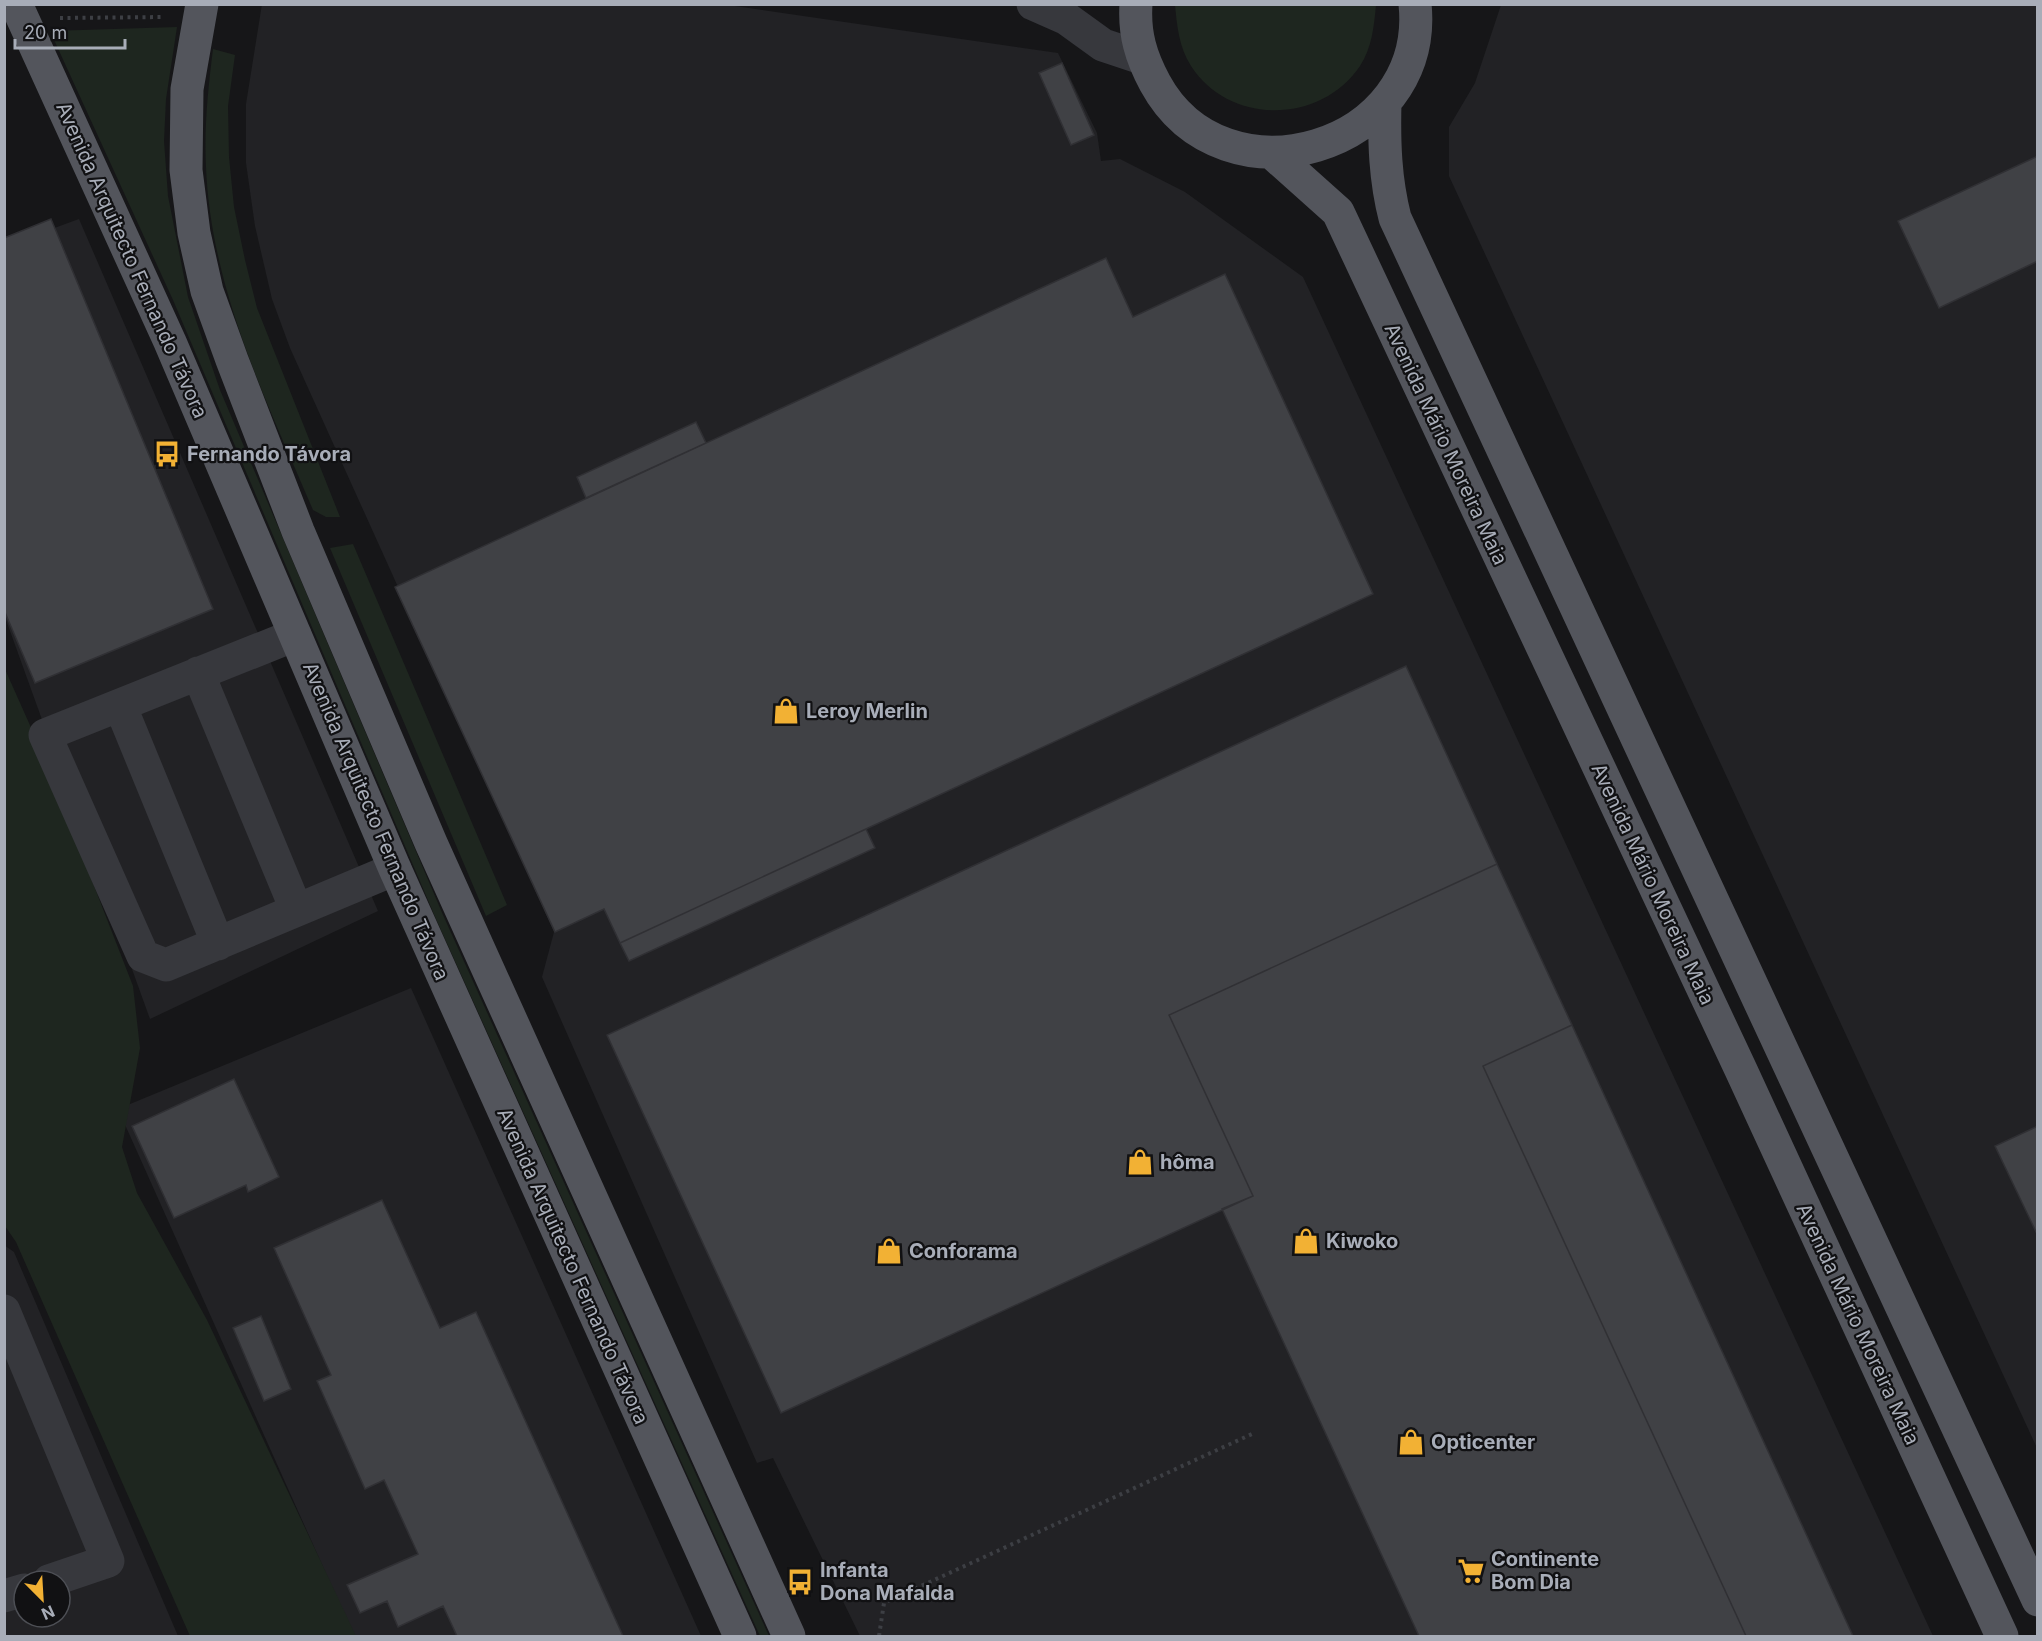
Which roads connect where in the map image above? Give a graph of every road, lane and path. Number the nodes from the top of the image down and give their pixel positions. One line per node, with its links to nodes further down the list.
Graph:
1 (9, 4): 6 (street)
2 (16, 4): 13 (main road, Avenida Arquitecto Fernando Távora)
3 (202, 4): 24 (main road)
4 (1033, 4): 10 (street)
5 (1136, 4): 10 (main road)
6 (4, 7)
7 (1420, 9): 11 (main road)
8 (168, 17): 9 (path)
9 (57, 18)
10 (1142, 58): 12 (main road)
11 (1385, 102): 12 (main road); 22 (main road)
12 (1272, 153): 26 (main road, Avenida Mário Moreira Maia)
13 (295, 635): 14 (street); 16 (main road, Avenida Arquitecto Fernando Távora)
14 (198, 673): 15 (street); 17 (street)
15 (120, 705): 18 (street); 18 (street)
16 (395, 869): 17 (street); 23 (main road, Avenida Arquitecto Fernando Távora)
17 (296, 909): 18 (street)
18 (218, 944)
19 (4, 1311): 21 (street)
20 (1252, 1434): 25 (path)
21 (72, 1573)
22 (2037, 1600)
23 (740, 1636)
24 (789, 1636)
25 (879, 1636)
26 (2002, 1636)

